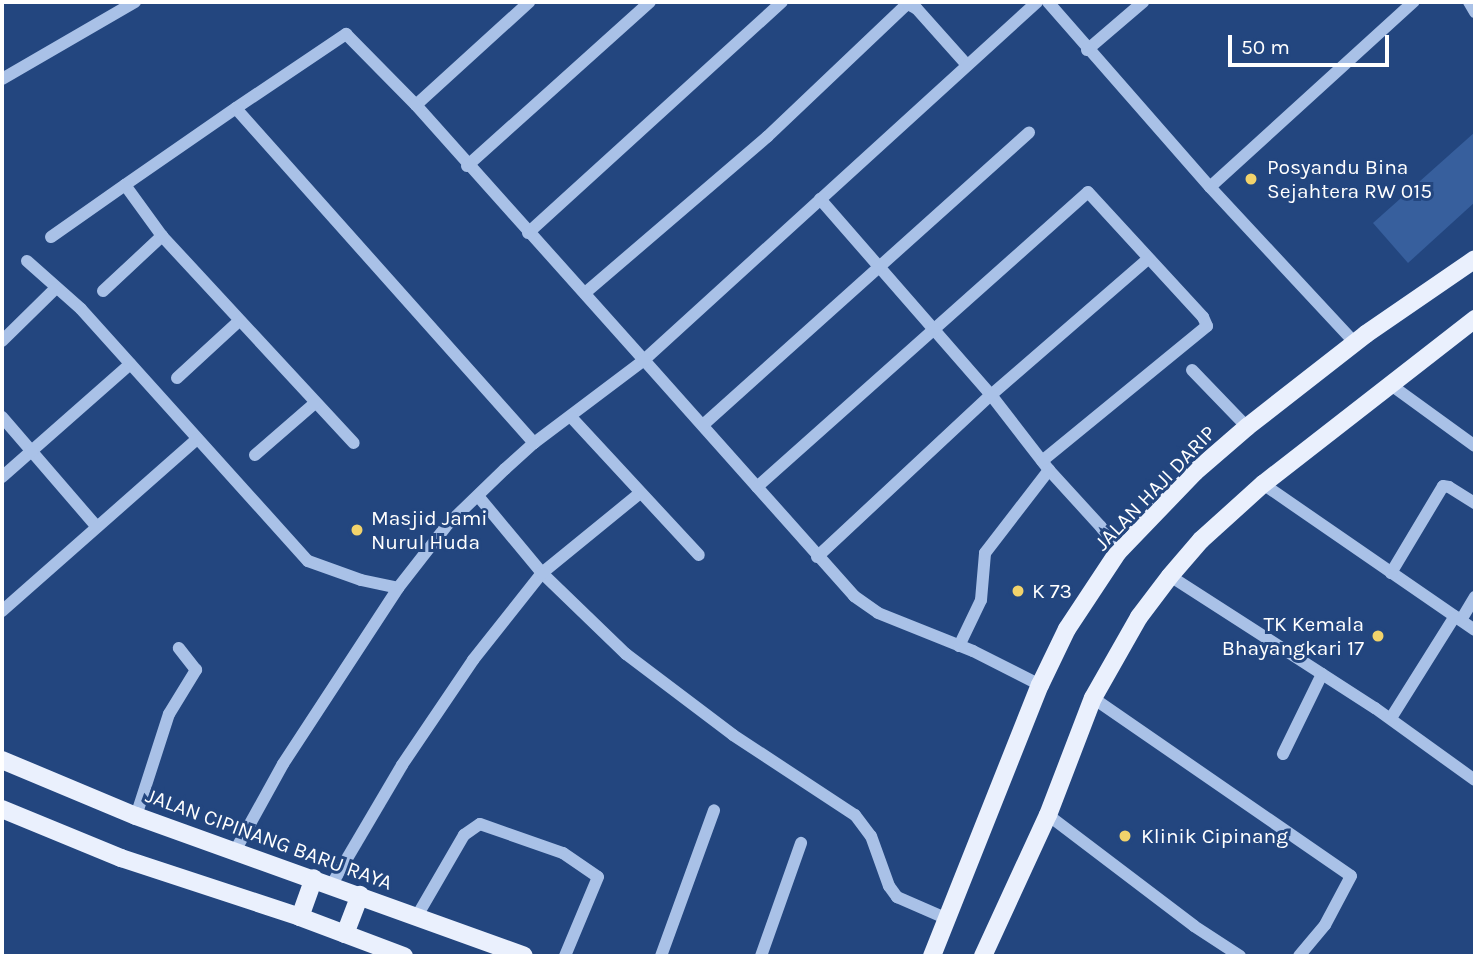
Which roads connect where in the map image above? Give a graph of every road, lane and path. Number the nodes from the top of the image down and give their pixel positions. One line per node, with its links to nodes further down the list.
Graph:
1 (135, 2): 13 (street)
2 (529, 2): 14 (street)
3 (650, 2): 17 (street)
4 (782, 2): 21 (street)
5 (1037, 2): 12 (street)
6 (1048, 2): 11 (street)
7 (1143, 2): 11 (street)
8 (1413, 2): 19 (street)
9 (1469, 2): 10 (street)
10 (1475, 12)
11 (1087, 50): 19 (street)
12 (967, 65): 20 (street); 30 (street)
13 (2, 79)
14 (416, 106): 15 (street); 17 (street)
15 (236, 108): 18 (street); 49 (street)
16 (1029, 132): 27 (street)
17 (467, 166): 21 (street)
18 (125, 185): 22 (street); 23 (street)
19 (1210, 187): 35 (street)
20 (820, 199): 27 (street); 36 (street)
21 (528, 233): 30 (street)
22 (162, 236): 29 (street); 32 (street)
23 (51, 237)
24 (1149, 258): 33 (street); 41 (street); 53 (street)
25 (1475, 259): 35 (main road, JALAN HAJI DARIP)
26 (27, 261): 28 (street)
27 (881, 267): 33 (street); 45 (street)
28 (55, 289): 34 (street); 37 (street)
29 (103, 291)
30 (585, 293): 36 (street)
31 (1475, 319): 40 (main road)
32 (239, 321): 39 (street); 42 (street)
33 (932, 328): 41 (street); 56 (street)
34 (2, 341)
35 (1355, 343): 46 (main road, JALAN HAJI DARIP)
36 (644, 360): 44 (street); 45 (street)
37 (130, 364): 47 (street); 51 (street)
38 (1192, 370): 46 (street)
39 (177, 378)
40 (1391, 385): 50 (street); 55 (main road)
41 (991, 395): 53 (street); 63 (street)
42 (314, 404): 48 (street); 52 (street)
43 (2, 417): 51 (street)
44 (571, 417): 49 (street); 57 (street)
45 (703, 425): 56 (street)
46 (1247, 427): 61 (main road, JALAN HAJI DARIP)
47 (197, 439): 60 (street); 67 (street)
48 (354, 443)
49 (534, 443): 58 (street)
50 (1475, 446)
51 (31, 451): 54 (street); 60 (street)
52 (255, 455)
53 (1046, 465): 61 (street); 72 (street)
54 (2, 477)
55 (1263, 484): 65 (street); 66 (main road)
56 (757, 487): 63 (street)
57 (640, 493): 62 (street); 64 (street)
58 (478, 496): 64 (street); 67 (street)
59 (1475, 503): 65 (street)
60 (97, 527): 69 (street)
61 (1118, 552): 75 (main road, JALAN HAJI DARIP)
62 (699, 555)
63 (817, 557): 72 (street)
64 (542, 573): 88 (street); 92 (street)
65 (1391, 573): 70 (street)
66 (1170, 576): 74 (street); 76 (main road)
67 (398, 588): 86 (street)
68 (1475, 597): 70 (street)
69 (2, 611)
70 (1458, 618): 71 (street); 77 (street)
71 (1475, 630)
72 (959, 646): 75 (street)
73 (179, 648): 84 (street)
74 (1322, 674): 77 (street); 78 (street)
75 (1040, 685): 92 (main road, JALAN HAJI DARIP)
76 (1093, 698): 83 (main road); 102 (street)
77 (1391, 718): 80 (street)
78 (1283, 754)
79 (2, 760): 84 (main road, JALAN CIPINANG BARU RAYA)
80 (1475, 780)
81 (2, 810): 91 (main road)
82 (714, 810): 97 (street)
83 (1048, 815): 100 (main road); 101 (street)
84 (136, 816): 86 (main road, JALAN CIPINANG BARU RAYA)
85 (801, 843): 98 (street)
86 (235, 851): 87 (main road, JALAN CIPINANG BARU RAYA)
87 (314, 878): 88 (main road, JALAN CIPINANG BARU RAYA); 91 (main road)
88 (332, 884): 89 (main road, JALAN CIPINANG BARU RAYA)
89 (360, 895): 90 (main road, JALAN CIPINANG BARU RAYA); 93 (main road)
90 (417, 916): 95 (main road, JALAN CIPINANG BARU RAYA); 96 (street)
91 (300, 917): 93 (main road)
92 (945, 918): 99 (main road, JALAN HAJI DARIP)
93 (345, 934): 94 (main road)
94 (404, 956)
95 (524, 956)
96 (565, 956)
97 (660, 956)
98 (761, 956)
99 (932, 956)
100 (983, 956)
101 (1240, 956)
102 (1299, 956)

